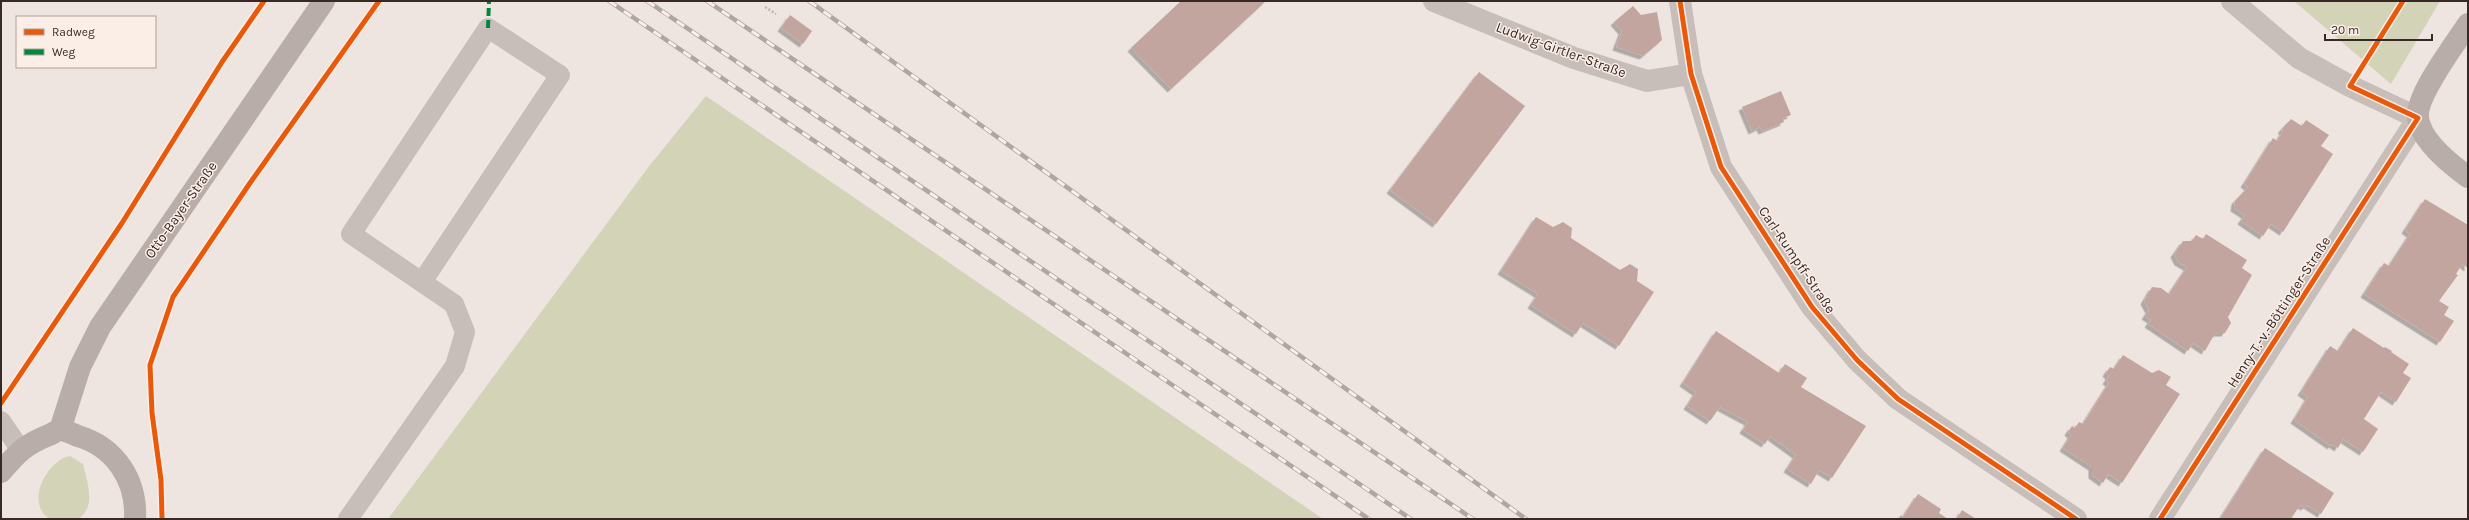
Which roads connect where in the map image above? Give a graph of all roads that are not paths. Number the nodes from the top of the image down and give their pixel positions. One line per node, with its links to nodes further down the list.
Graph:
1 (324, 1): 11 (street, Otto-Bayer-Straße)
2 (1434, 1): 6 (street, Ludwig-Girtler-Straße)
3 (1680, 1): 6 (street, Carl-Rumpff-Straße)
4 (2232, 1): 7 (street)
5 (2468, 24): 7 (street)
6 (1690, 74): 16 (street, Carl-Rumpff-Straße)
7 (2418, 118): 8 (street); 17 (street, Henry-T.-v.-Böttinger-Straße)
8 (2468, 177)
9 (422, 282): 9 (lane); 15 (lane)
10 (1, 421): 12 (lane)
11 (60, 430): 12 (street); 14 (street)
12 (20, 449): 13 (street)
13 (1, 472)
14 (135, 519)
15 (348, 519)
16 (2076, 519)
17 (2160, 519)

